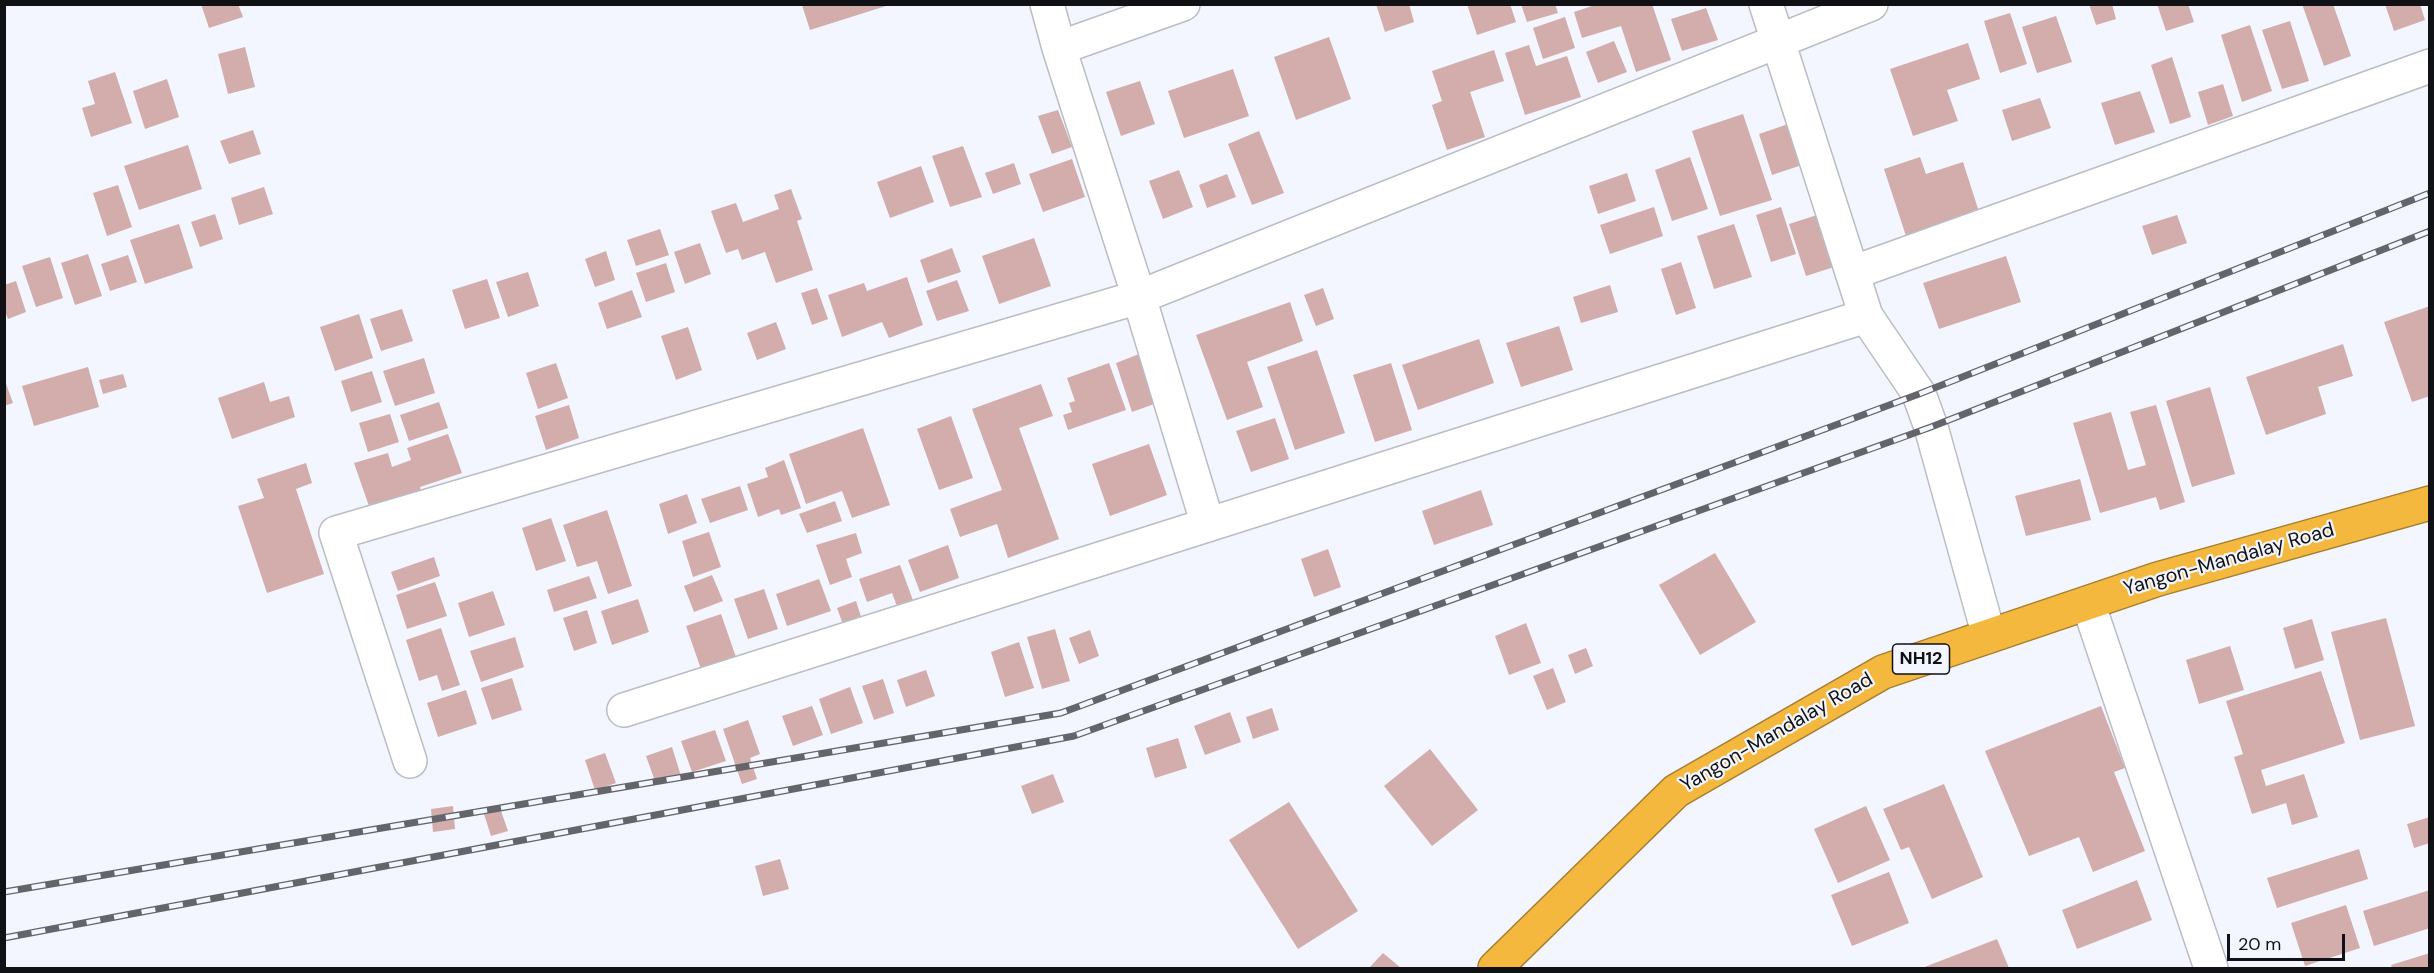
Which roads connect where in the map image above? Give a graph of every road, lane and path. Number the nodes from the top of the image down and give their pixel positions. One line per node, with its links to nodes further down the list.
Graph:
1 (1047, 4): 6 (street)
2 (1182, 4): 6 (street)
3 (1766, 4): 5 (street)
4 (1871, 4): 5 (street)
5 (1778, 40): 8 (street); 9 (street)
6 (1059, 48): 9 (street)
7 (2430, 66): 8 (street)
8 (1852, 273): 10 (street)
9 (1139, 297): 12 (street); 16 (street)
10 (1866, 316): 12 (street); 14 (street)
11 (2430, 503): 13 (highway, Yangon-Mandalay Road / NH12)
12 (1208, 525): 15 (street)
13 (2088, 603): 14 (highway, Yangon-Mandalay Road / NH12); 18 (street)
14 (1989, 636): 17 (highway, Yangon-Mandalay Road / NH12)
15 (624, 710)
16 (410, 761)
17 (1495, 969)
18 (2211, 969)

